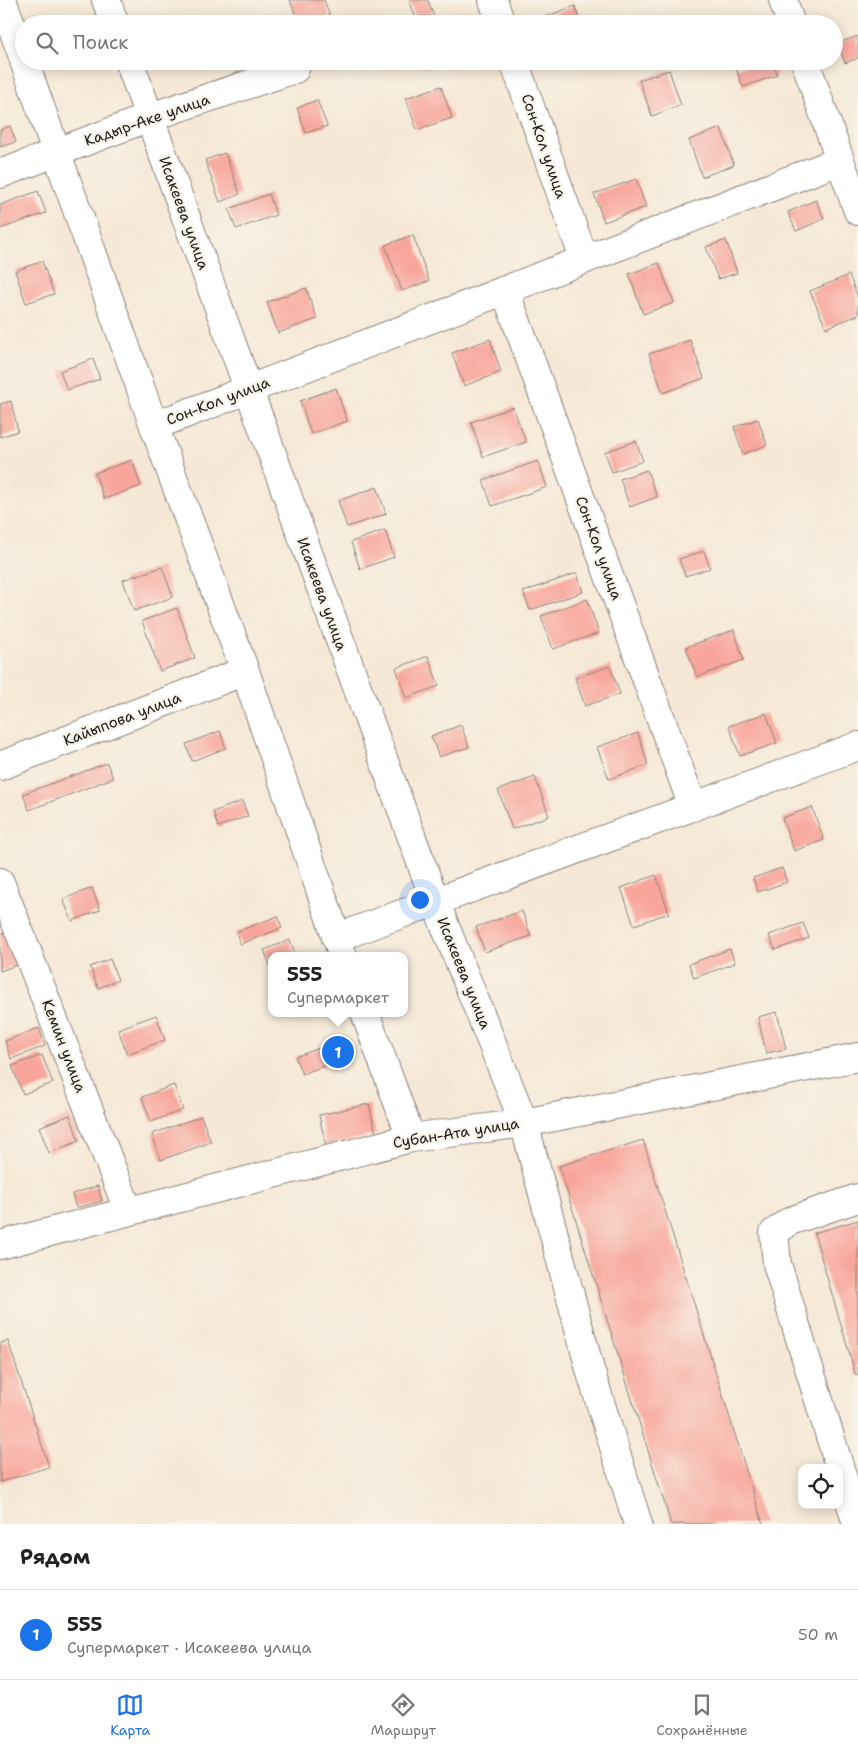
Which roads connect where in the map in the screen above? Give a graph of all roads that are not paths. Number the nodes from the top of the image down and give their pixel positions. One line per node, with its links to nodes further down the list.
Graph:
1 (2, 0): 8 (street)
2 (106, 0): 5 (street)
3 (493, 0): 6 (street)
4 (783, 0): 7 (street)
5 (112, 15)
6 (498, 15)
7 (788, 15)
8 (15, 35)
9 (28, 70): 15 (street)
10 (132, 70): 14 (street, Исакеева улица)
11 (292, 70): 14 (street, Кадыр-Аке улица)
12 (517, 70): 19 (street, Сон-Кол улица)
13 (807, 70): 16 (street)
14 (150, 117): 15 (street, Кадыр-Аке улица); 21 (street, Исакеева улица)
15 (58, 152): 17 (street, Кадыр-Аке улица); 22 (street)
16 (839, 161): 18 (street); 19 (street, Сон-Кол улица)
17 (0, 174)
18 (858, 210)
19 (584, 259): 20 (street, Сон-Кол улица)
20 (505, 290): 21 (street, Сон-Кол улица); 26 (street, Сон-Кол улица)
21 (248, 390): 22 (street, Сон-Кол улица); 28 (street, Исакеева улица)
22 (154, 426): 23 (street)
23 (245, 671): 25 (street, Кайыпова улица); 29 (street)
24 (858, 746): 26 (street)
25 (0, 766)
26 (693, 807): 28 (street)
27 (0, 882): 35 (street, Кемин улица)
28 (435, 901): 29 (street); 32 (street, Исакеева улица)
29 (340, 947)
30 (366, 1017): 33 (street)
31 (858, 1057): 32 (street, Субан-Ата улица)
32 (524, 1123): 33 (street, Субан-Ата улица); 37 (street, Исакеева улица)
33 (411, 1138): 35 (street, Субан-Ата улица)
34 (858, 1198): 38 (street)
35 (128, 1210): 36 (street, Субан-Ата улица)
36 (0, 1245)
37 (638, 1524)
38 (857, 1524)

